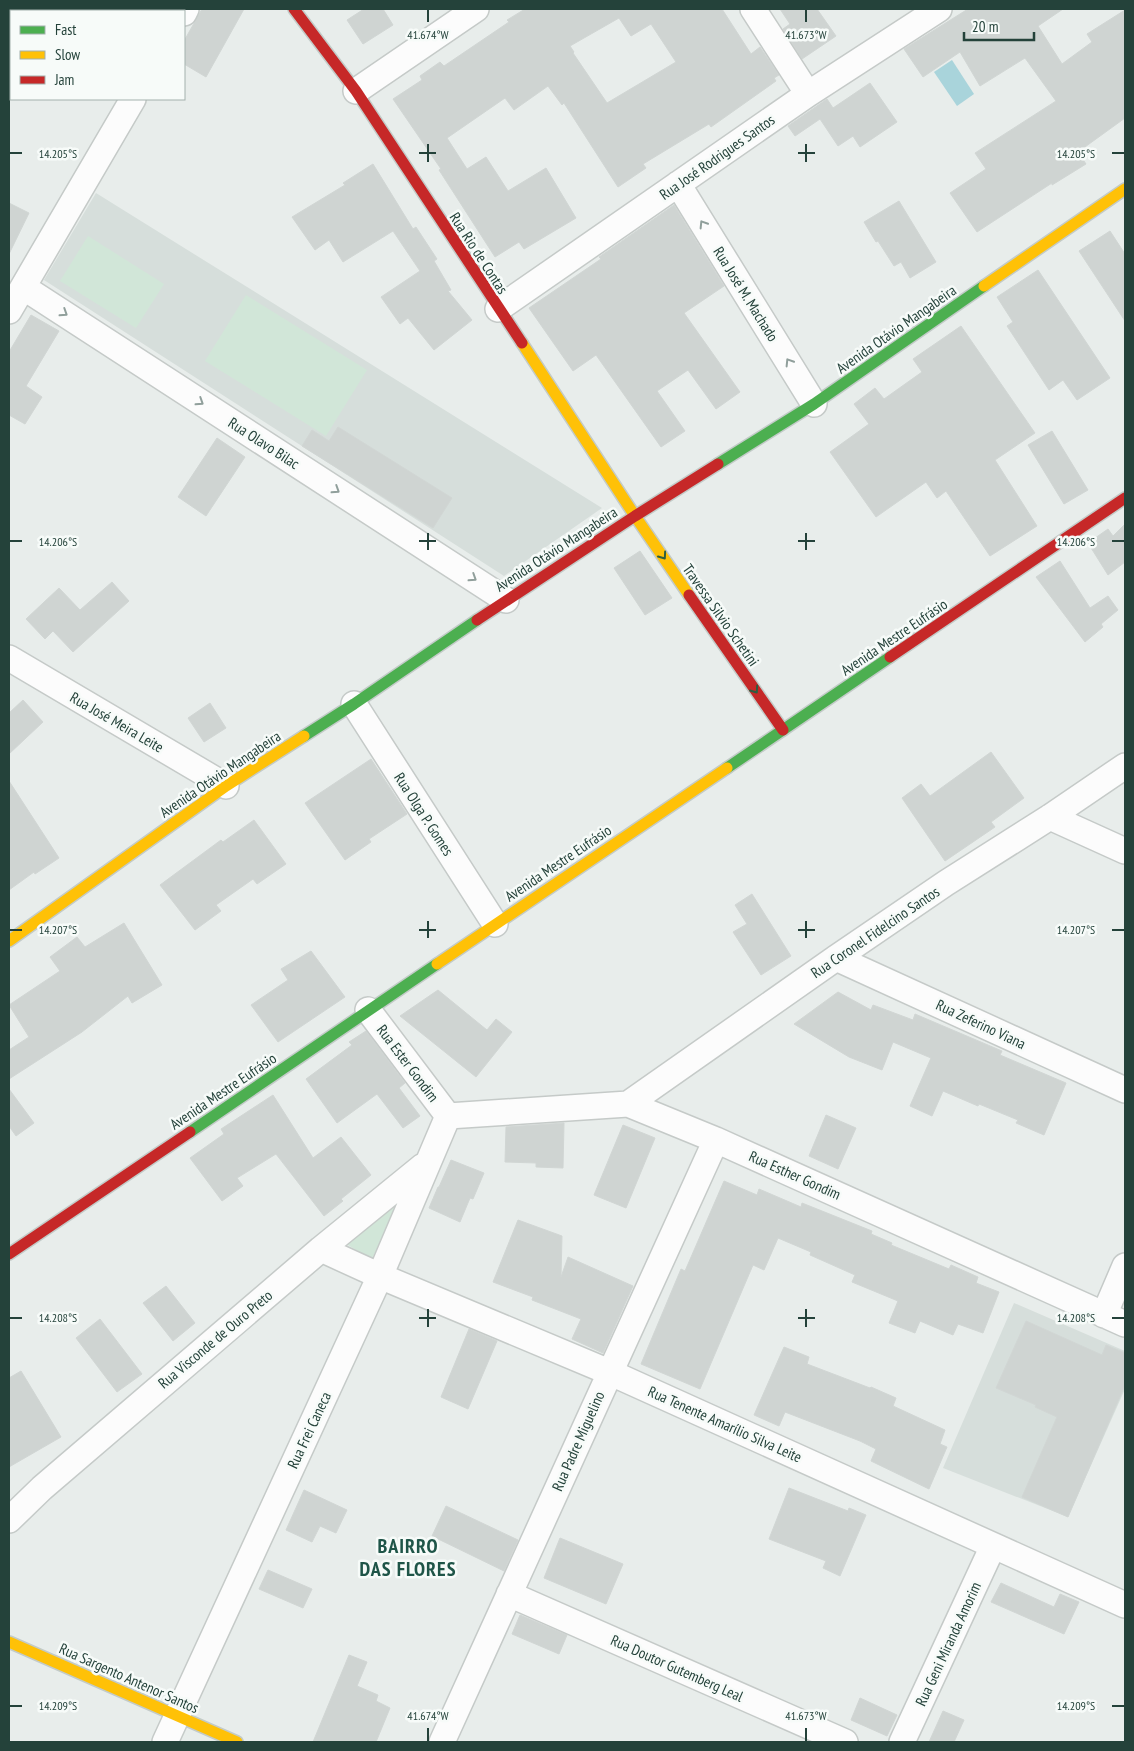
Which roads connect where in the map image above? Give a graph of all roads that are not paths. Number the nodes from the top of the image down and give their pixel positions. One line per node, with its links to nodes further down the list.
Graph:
1 (294, 9): 5 (street, Rua Rio de Contas)
2 (476, 9): 5 (street)
3 (753, 9): 6 (street)
4 (939, 9): 6 (street, Rua José Rodrigues Santos)
5 (356, 91): 11 (street, Rua Rio de Contas)
6 (808, 94): 8 (street, Rua José Rodrigues Santos)
7 (132, 100): 10 (street)
8 (678, 184): 11 (street, Rua José Rodrigues Santos); 13 (street, Rua José M. Machado, one-way to 8)
9 (1125, 189): 13 (street, Avenida Otávio Mangabeira)
10 (23, 287): 12 (street); 16 (street, Rua Olavo Bilac, one-way to 16)
11 (498, 309): 15 (street, Rua Rio de Contas)
12 (9, 311)
13 (814, 404): 15 (street, Avenida Otávio Mangabeira)
14 (1125, 498): 19 (street, Avenida Mestre Eufrásio)
15 (635, 516): 16 (street, Avenida Otávio Mangabeira); 19 (street, Travessa Silvio Schetini, one-way to 19)
16 (506, 600): 18 (street, Avenida Otávio Mangabeira)
17 (9, 658): 21 (street, Rua José Meira Leite)
18 (354, 704): 21 (street, Avenida Otávio Mangabeira); 24 (street, Rua Olga P. Gomes)
19 (783, 730): 24 (street, Avenida Mestre Eufrásio)
20 (1125, 766): 22 (street, Rua Coronel Fidelcino Santos)
21 (226, 786): 25 (street, Avenida Otávio Mangabeira)
22 (1050, 817): 23 (street); 26 (street, Rua Coronel Fidelcino Santos)
23 (1125, 851)
24 (495, 924): 27 (street, Avenida Mestre Eufrásio)
25 (9, 941)
26 (836, 958): 28 (street, Rua Zeferino Viana); 29 (street, Rua Coronel Fidelcino Santos)
27 (368, 1010): 30 (street, Rua Ester Gondim); 34 (street, Avenida Mestre Eufrásio)
28 (1125, 1090)
29 (628, 1104): 30 (street, Rua Esther Gondim); 31 (street, Rua Esther Gondim)
30 (448, 1116): 32 (street, Rua Frei Caneca)
31 (716, 1140): 37 (street, Rua Esther Gondim); 38 (street, Rua Padre Miguelino)
32 (426, 1164): 33 (street, Rua Visconde de Ouro Preto); 36 (street, Rua Frei Caneca)
33 (322, 1249): 36 (street, Rua Tenente Amarílio Silva Leite); 39 (street, Rua Visconde de Ouro Preto)
34 (9, 1254)
35 (1125, 1266): 37 (street)
36 (380, 1276): 38 (street, Rua Tenente Amarílio Silva Leite); 44 (street, Rua Frei Caneca)
37 (1115, 1320)
38 (609, 1372): 40 (street, Rua Tenente Amarílio Silva Leite); 41 (street, Rua Padre Miguelino)
39 (9, 1520)
40 (993, 1546): 42 (street, Rua Tenente Amarílio Silva Leite); 49 (street, Rua Geni Miranda Amorim)
41 (509, 1594): 47 (street, Rua Padre Miguelino); 48 (street, Rua Doutor Gutemberg Leal)
42 (1125, 1605)
43 (9, 1642): 44 (street, Rua Sargento Antenor Santos)
44 (177, 1716): 45 (street, Rua Frei Caneca); 46 (street, Rua Sargento Antenor Santos)
45 (165, 1742)
46 (237, 1742)
47 (442, 1742)
48 (844, 1742)
49 (902, 1742)

